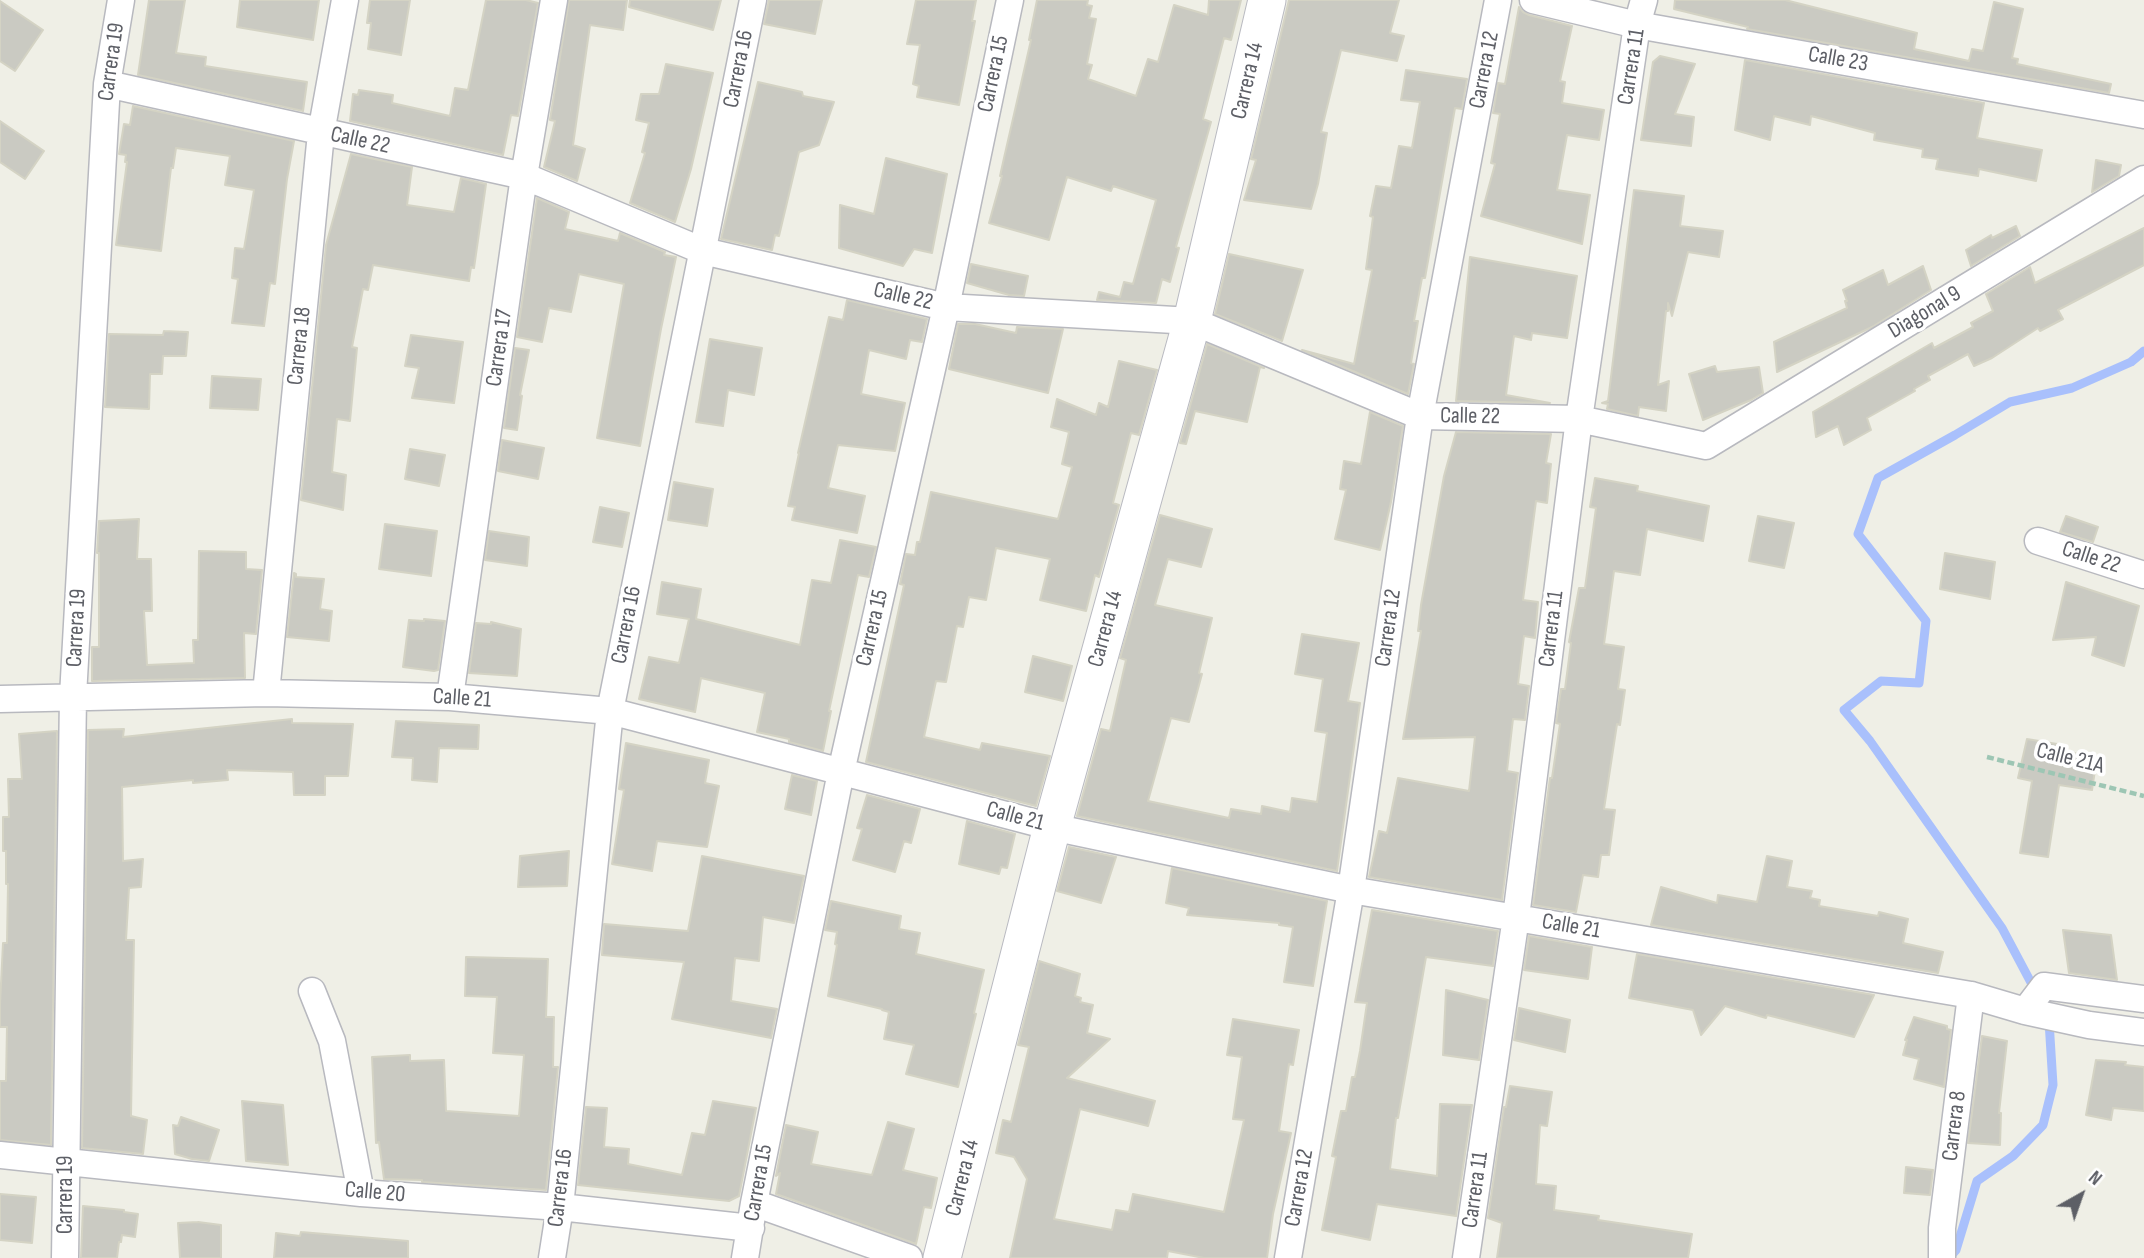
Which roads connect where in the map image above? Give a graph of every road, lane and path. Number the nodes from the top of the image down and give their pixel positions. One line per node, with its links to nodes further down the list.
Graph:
1 (121, 0): 10 (street, Carrera 19)
2 (345, 0): 12 (street, Carrera 18)
3 (554, 0): 13 (street, Carrera 17)
4 (753, 0): 15 (street, Carrera 16)
5 (1010, 0): 16 (street, Carrera 15)
6 (1267, 0): 17 (street, Carrera 14)
7 (1498, 0): 18 (street, Carrera 12)
8 (1533, 0): 9 (street, Calle 23)
9 (1641, 13): 11 (street, Calle 23); 19 (street, Carrera 11)
10 (107, 84): 12 (street, Calle 22); 24 (street, Carrera 19)
11 (2144, 114)
12 (321, 133): 13 (street, Calle 22); 23 (street, Carrera 18)
13 (524, 176): 15 (street, Calle 22); 25 (street, Carrera 17)
14 (2144, 179): 20 (street, Diagonal 9)
15 (703, 251): 16 (street, Calle 22); 27 (street, Carrera 16)
16 (946, 307): 17 (street, Calle 22); 29 (street, Carrera 15)
17 (1192, 321): 18 (street, Calle 22); 31 (street, Carrera 14)
18 (1420, 416): 19 (street, Calle 22); 32 (street, Carrera 12)
19 (1579, 419): 20 (street, Calle 22); 33 (street, Carrera 11)
20 (1706, 446)
21 (2038, 541): 22 (street, Calle 22)
22 (2144, 575)
23 (266, 693): 24 (street, Calle 21); 25 (street, Calle 21)
24 (73, 696): 26 (street, Calle 21); 40 (street, Carrera 19)
25 (450, 697): 27 (street, Calle 21)
26 (0, 699)
27 (610, 711): 29 (street, Calle 21); 42 (street, Carrera 16)
28 (1987, 757): 30 (path, Calle 21A)
29 (841, 772): 31 (street, Calle 21); 43 (street, Carrera 15)
30 (2144, 796)
31 (1052, 827): 32 (street, Calle 21); 48 (street, Carrera 14)
32 (1351, 890): 33 (street, Calle 21); 49 (street, Carrera 12)
33 (1516, 917): 35 (street, Calle 21); 50 (street, Carrera 11)
34 (312, 990): 41 (street)
35 (1971, 995): 37 (street, Calle 21); 51 (street, Carrera 8)
36 (2144, 999): 37 (street)
37 (2025, 1012): 38 (street, Calle 21)
38 (2144, 1032)
39 (0, 1155): 40 (street, Calle 20)
40 (66, 1162): 41 (street, Calle 20); 44 (street, Carrera 19)
41 (361, 1193): 42 (street, Calle 20)
42 (560, 1207): 43 (street, Calle 20); 45 (street, Carrera 16)
43 (752, 1215): 46 (street, Carrera 15); 47 (street, Calle 20)
44 (65, 1258)
45 (552, 1258)
46 (745, 1258)
47 (909, 1258)
48 (942, 1258)
49 (1288, 1258)
50 (1466, 1258)
51 (1942, 1258)

